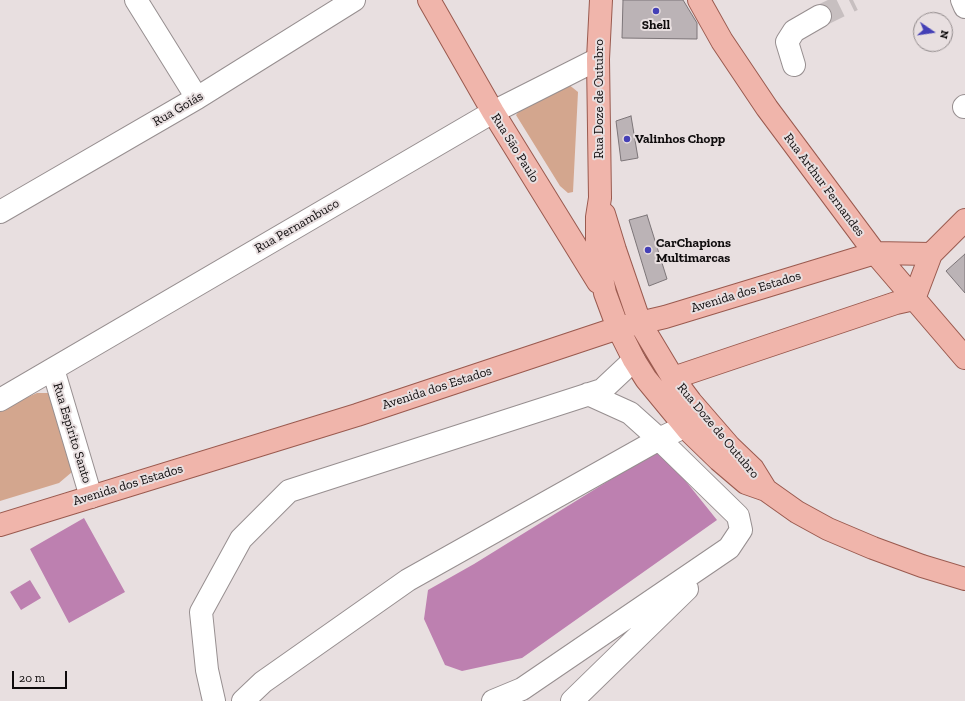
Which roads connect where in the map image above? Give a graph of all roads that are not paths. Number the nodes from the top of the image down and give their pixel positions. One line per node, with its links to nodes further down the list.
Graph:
1 (136, 0): 11 (street)
2 (354, 0): 11 (street, Rua Goiás)
3 (429, 0): 12 (main road, Rua São Paulo)
4 (601, 0): 9 (main road, Rua Doze de Outubro)
5 (698, 0): 16 (main road, Rua Arthur Fernandes)
6 (962, 0): 7 (street)
7 (965, 7)
8 (820, 16): 10 (street)
9 (598, 59): 12 (street, Rua Pernambuco); 13 (main road, Rua Doze de Outubro)
10 (794, 65)
11 (197, 98): 14 (street, Rua Goiás)
12 (494, 112): 18 (main road, Rua São Paulo); 24 (street, Rua Pernambuco)
13 (600, 198): 18 (main road, Rua Doze de Outubro); 20 (main road, Rua Doze de Outubro)
14 (0, 212)
15 (965, 220): 17 (main road)
16 (875, 253): 17 (main road, Avenida dos Estados); 19 (main road, Rua Arthur Fernandes); 20 (main road, Avenida dos Estados)
17 (931, 254): 19 (main road)
18 (605, 293): 21 (main road, Rua Doze de Outubro)
19 (914, 299): 22 (main road, Rua Arthur Fernandes); 25 (main road)
20 (640, 323): 21 (main road, Avenida dos Estados); 25 (main road, Rua Doze de Outubro)
21 (618, 328): 23 (main road, Rua Doze de Outubro); 31 (main road, Avenida dos Estados)
22 (965, 358)
23 (634, 360): 26 (street); 28 (main road, Rua Doze de Outubro)
24 (53, 369): 27 (street, Rua Pernambuco); 31 (street, Rua Espírito Santo)
25 (673, 378): 30 (main road, Rua Doze de Outubro)
26 (588, 394): 29 (street); 35 (street)
27 (0, 400)
28 (684, 427): 29 (street); 30 (main road, Rua Doze de Outubro)
29 (659, 439): 33 (street); 36 (street)
30 (766, 490): 34 (main road)
31 (91, 497): 32 (main road, Avenida dos Estados)
32 (0, 525)
33 (729, 548): 37 (street); 38 (street)
34 (965, 579)
35 (214, 701)
36 (243, 701)
37 (493, 701)
38 (572, 701)

